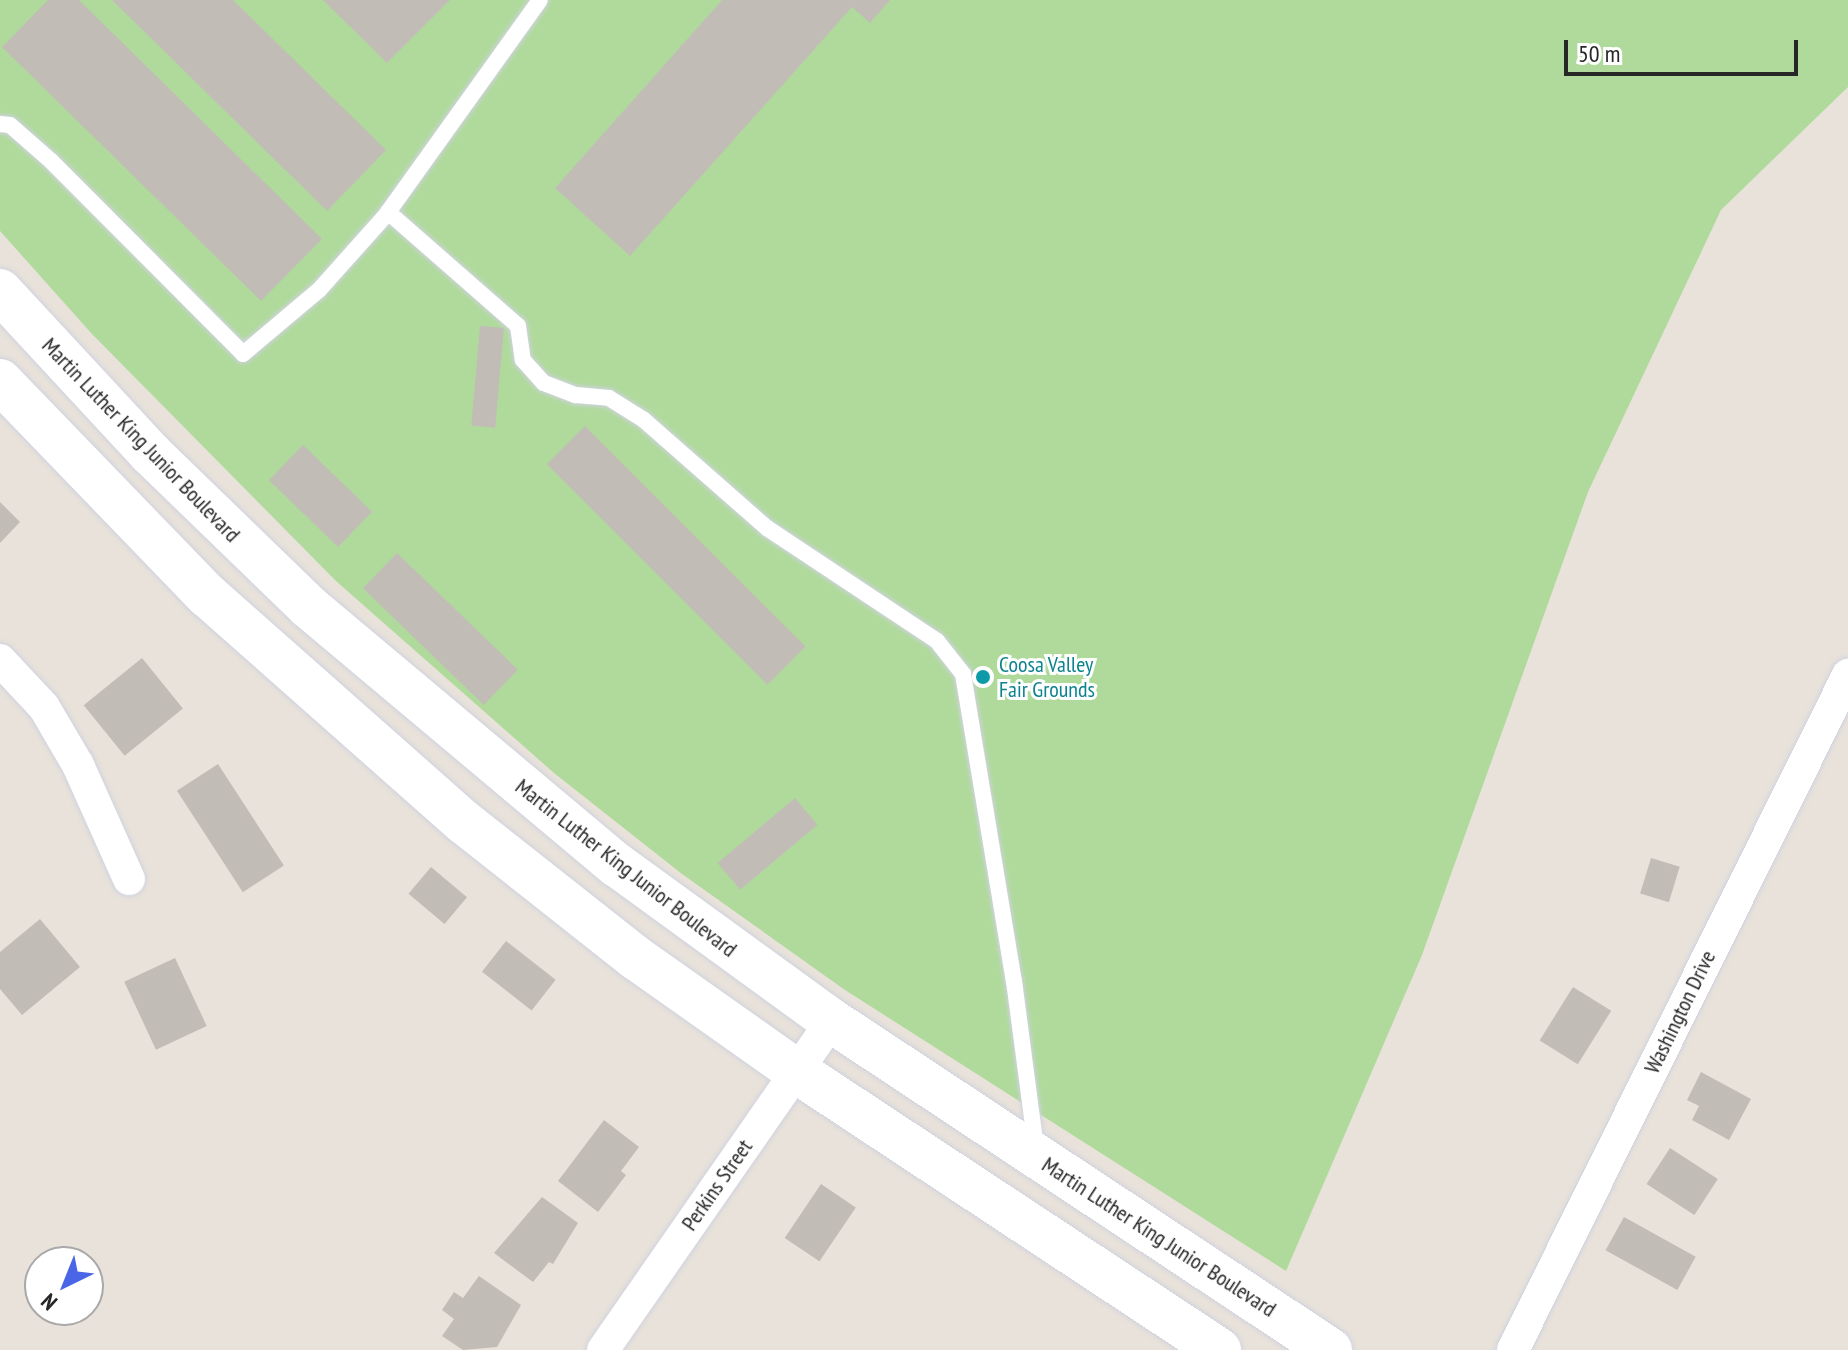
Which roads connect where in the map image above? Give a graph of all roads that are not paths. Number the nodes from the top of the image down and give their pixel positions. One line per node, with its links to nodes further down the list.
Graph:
1 (540, 0): 3 (lane)
2 (0, 124): 3 (lane)
3 (388, 212): 11 (lane)
4 (0, 291): 9 (main road, Martin Luther King Junior Boulevard)
5 (0, 381): 10 (main road)
6 (0, 660): 8 (street)
7 (1848, 675): 15 (street, Washington Drive)
8 (129, 879)
9 (832, 1021): 10 (street, Perkins Street); 11 (main road, Martin Luther King Junior Boulevard)
10 (796, 1071): 12 (street, Perkins Street); 13 (main road)
11 (1037, 1156): 14 (main road, Martin Luther King Junior Boulevard)
12 (603, 1350)
13 (1219, 1350)
14 (1330, 1350)
15 (1513, 1350)

